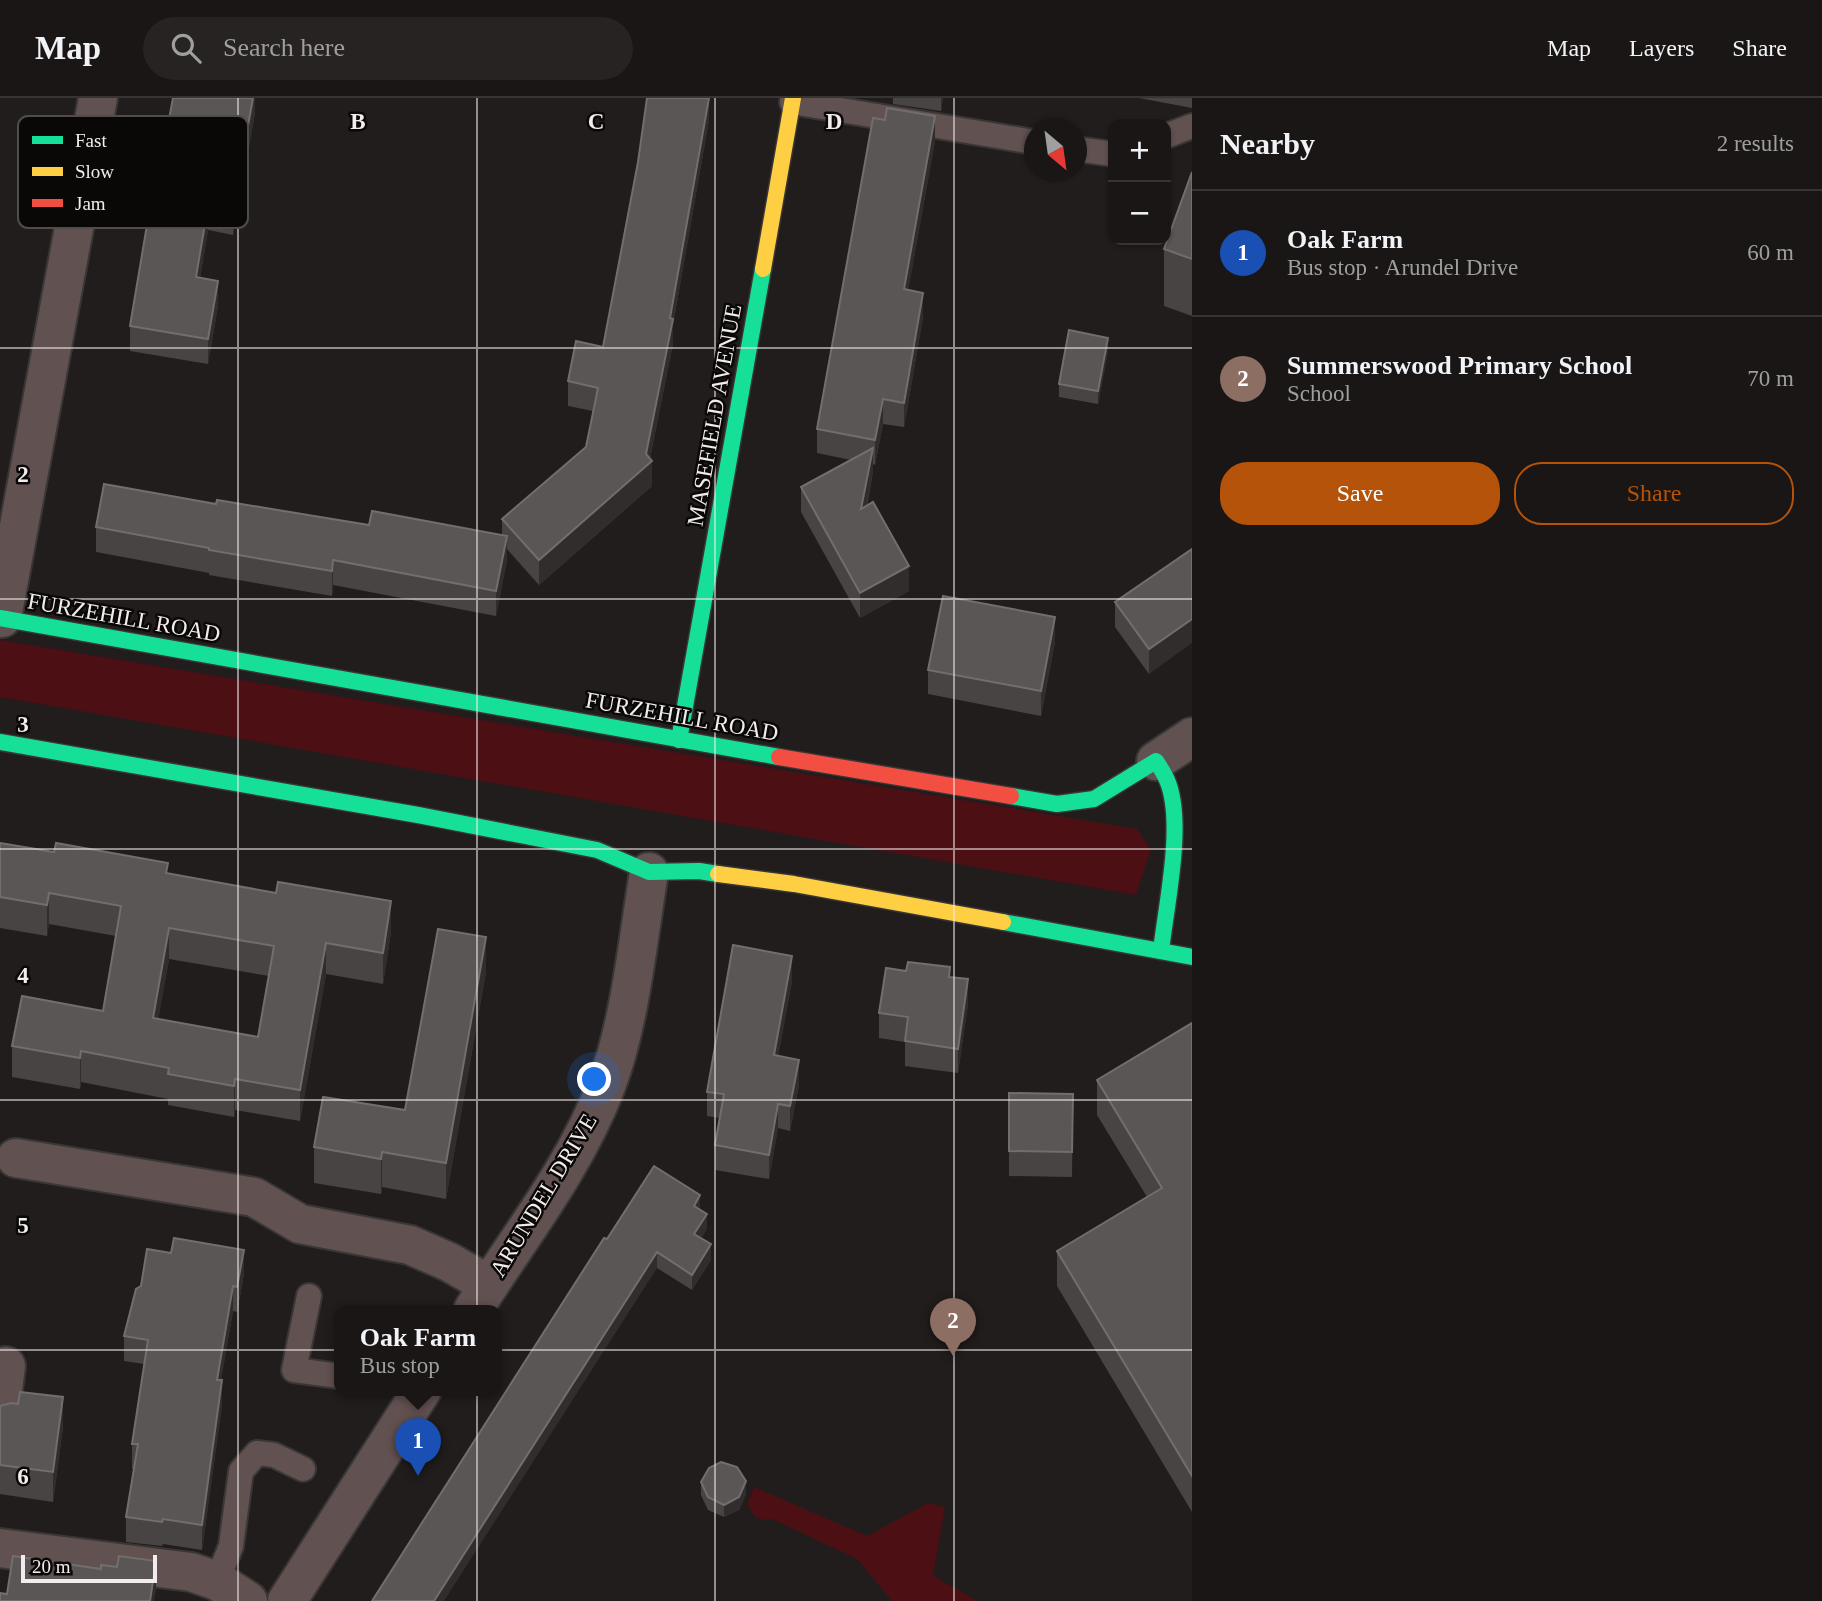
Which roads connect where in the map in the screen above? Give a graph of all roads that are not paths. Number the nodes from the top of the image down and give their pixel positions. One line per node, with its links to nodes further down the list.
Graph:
1 (98, 98): 3 (street)
2 (793, 100): 6 (lane); 12 (street, MASEFIELD AVENUE)
3 (95, 116)
4 (1192, 126): 5 (lane)
5 (1171, 134)
6 (1024, 140)
7 (1087, 150): 8 (lane)
8 (1108, 153)
9 (74, 228): 10 (street)
10 (1, 618): 12 (street, FURZEHILL ROAD)
11 (1192, 737): 14 (street)
12 (679, 740): 14 (street, FURZEHILL ROAD)
13 (0, 742): 15 (street)
14 (1156, 761): 16 (street)
15 (649, 873): 16 (street); 20 (street, ARUNDEL DRIVE)
16 (1161, 951): 17 (street)
17 (1192, 957)
18 (16, 1158): 20 (street)
19 (309, 1296): 22 (lane)
20 (481, 1297)
21 (6, 1366): 24 (street)
22 (334, 1375)
23 (409, 1396): 28 (street)
24 (0, 1414)
25 (303, 1469): 27 (lane)
26 (0, 1548): 27 (street)
27 (233, 1591)
28 (287, 1601)

